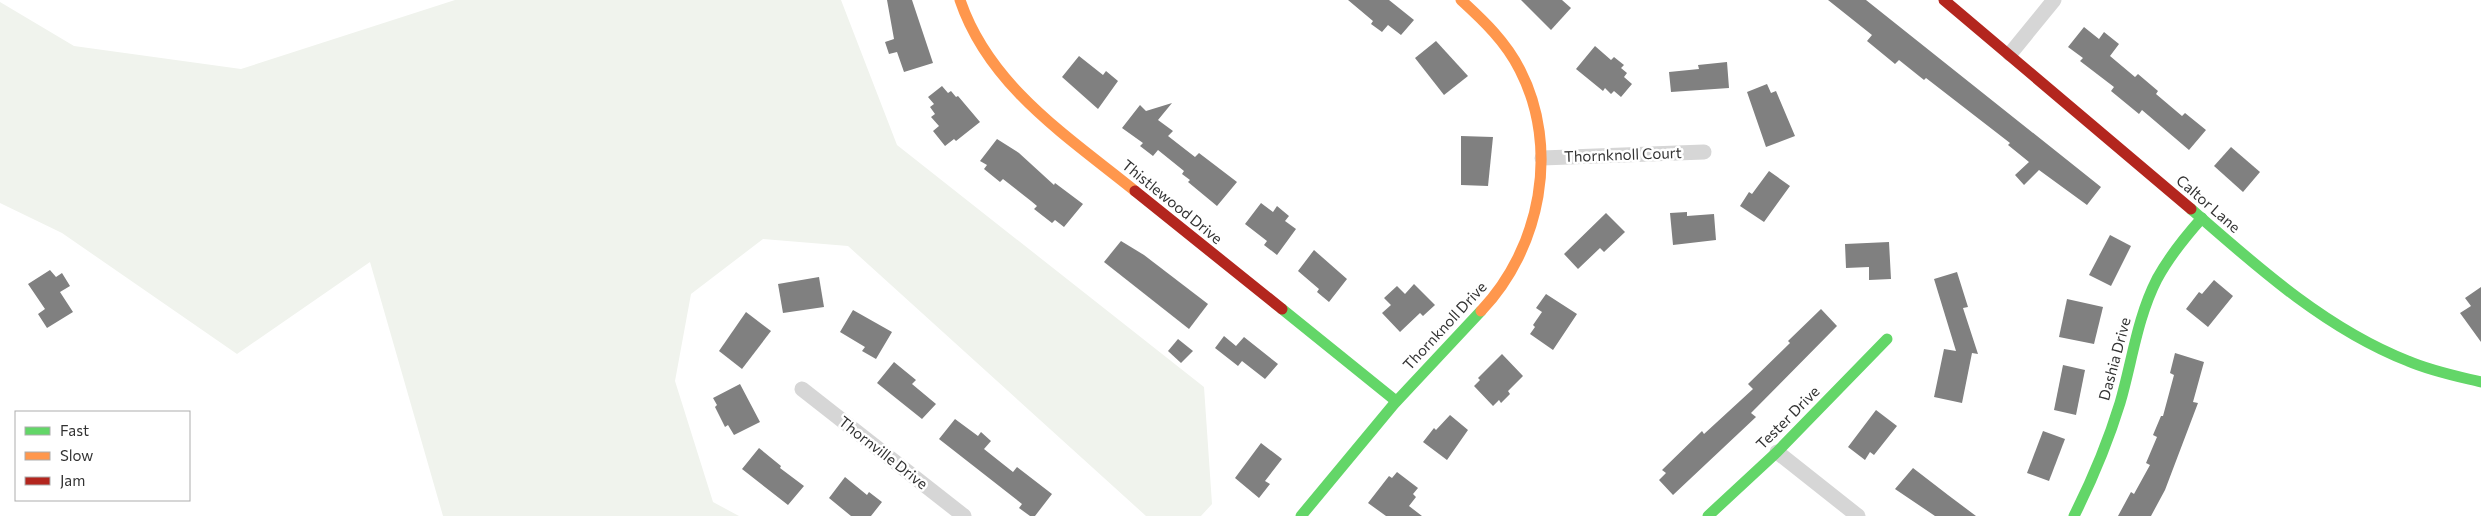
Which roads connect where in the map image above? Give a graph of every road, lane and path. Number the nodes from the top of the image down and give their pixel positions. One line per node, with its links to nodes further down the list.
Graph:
1 (960, 0): 12 (street, Thistlewood Drive)
2 (1461, 0): 7 (street, Thornknoll Drive)
3 (1944, 0): 5 (street, Caltor Lane)
4 (2054, 0): 5 (street)
5 (2010, 54): 8 (street, Caltor Lane)
6 (1704, 152): 7 (street, Thornknoll Court)
7 (1542, 158): 12 (street, Thornknoll Drive)
8 (2202, 218): 10 (street, Caltor Lane); 18 (street, Dashia Drive)
9 (1887, 339): 13 (street, Tester Drive)
10 (2481, 382)
11 (802, 390): 14 (street, Thornville Drive)
12 (1396, 401): 15 (street, Thornknoll Drive)
13 (1776, 452): 16 (street, Tester Drive); 17 (street)
14 (964, 516)
15 (1301, 516)
16 (1708, 516)
17 (1858, 516)
18 (2074, 516)

